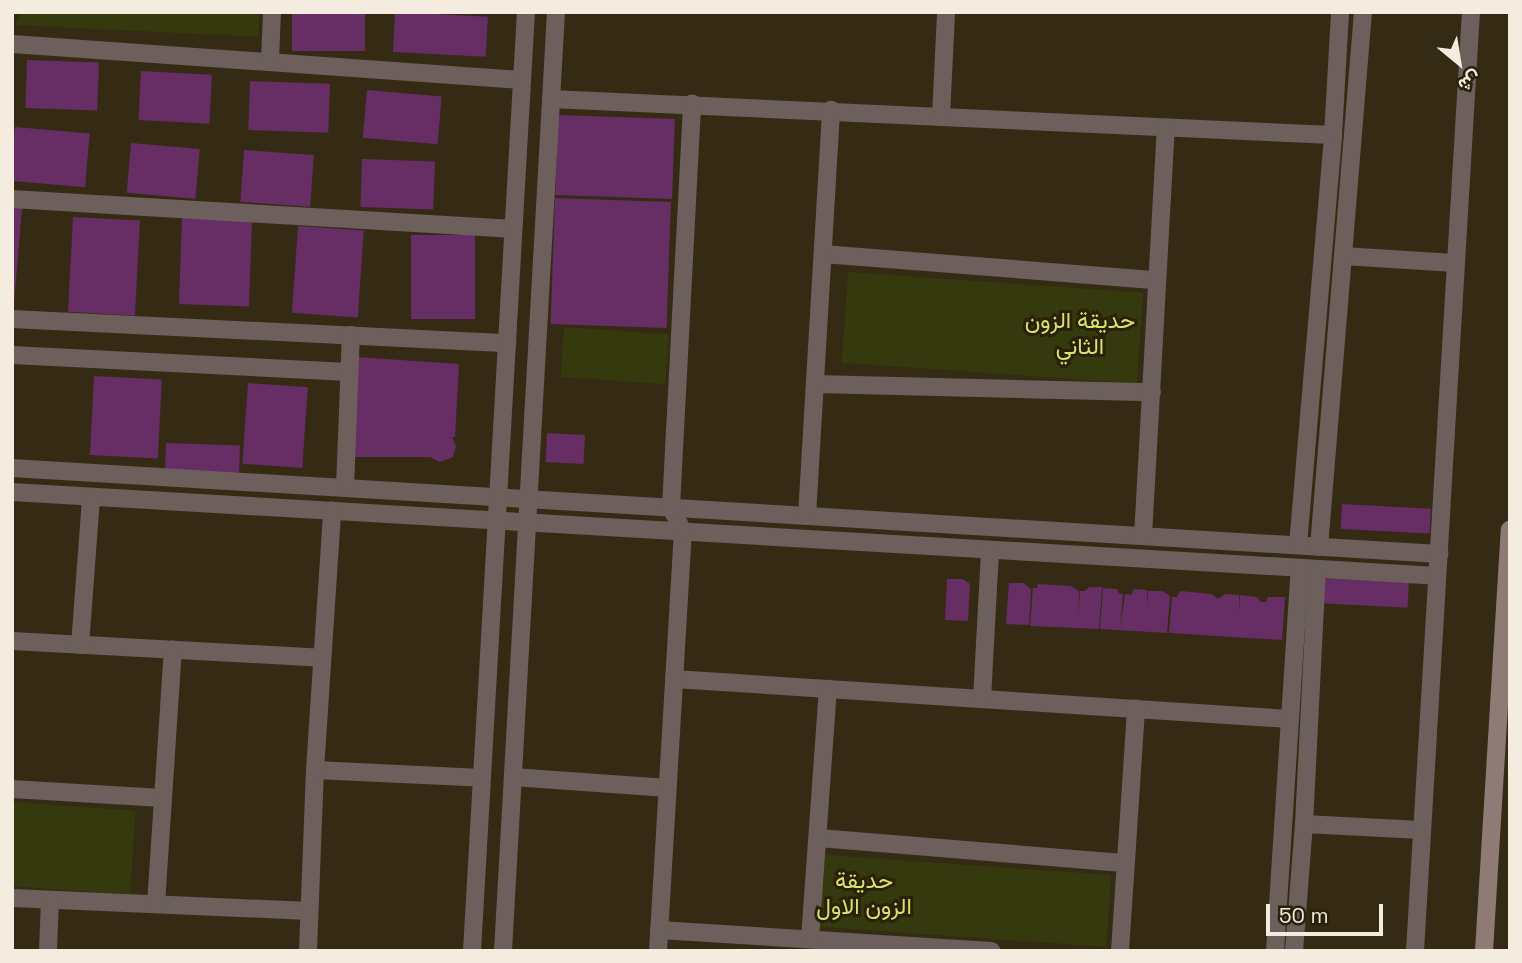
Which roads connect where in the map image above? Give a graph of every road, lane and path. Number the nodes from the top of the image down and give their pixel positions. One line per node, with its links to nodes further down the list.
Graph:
1 (272, 12): 9 (street)
2 (526, 12): 10 (street)
3 (556, 12): 11 (street)
4 (946, 12): 14 (street)
5 (1340, 12): 16 (street)
6 (1363, 12): 20 (street)
7 (1471, 12): 21 (street)
8 (12, 44): 9 (street)
9 (270, 61): 10 (street)
10 (522, 80): 18 (street)
11 (551, 99): 12 (street); 35 (street)
12 (692, 104): 13 (street); 36 (street)
13 (831, 110): 14 (street); 19 (street)
14 (941, 116): 15 (street)
15 (1166, 128): 16 (street); 22 (street)
16 (1333, 135): 44 (street)
17 (12, 199): 18 (street)
18 (513, 229): 25 (street)
19 (823, 254): 22 (street); 28 (street)
20 (1343, 256): 21 (street); 44 (street)
21 (1455, 263): 46 (street)
22 (1156, 281): 29 (street)
23 (12, 319): 24 (street)
24 (351, 335): 25 (street); 27 (street)
25 (507, 343): 34 (street)
26 (12, 355): 27 (street)
27 (349, 372): 31 (street)
28 (815, 384): 29 (street); 38 (street)
29 (1152, 392): 43 (street)
30 (12, 468): 31 (street)
31 (345, 488): 34 (street)
32 (12, 492): 33 (street)
33 (91, 497): 37 (street); 50 (street)
34 (498, 497): 35 (street); 39 (street)
35 (528, 499): 36 (street); 40 (street)
36 (671, 508): 38 (street); 42 (street)
37 (332, 511): 39 (street); 52 (street)
38 (807, 516): 43 (street)
39 (496, 521): 40 (street); 60 (street)
40 (527, 523): 42 (street); 61 (street)
41 (1510, 530): 58 (main road)
42 (683, 532): 45 (street); 53 (street)
43 (1143, 536): 44 (street)
44 (1310, 546): 46 (street); 47 (street)
45 (990, 550): 47 (street); 55 (street)
46 (1439, 554): 48 (street)
47 (1309, 569): 48 (street); 57 (street); 65 (street)
48 (1437, 576): 66 (street)
49 (12, 641): 50 (street)
50 (80, 645): 51 (street)
51 (173, 650): 52 (street); 64 (street)
52 (321, 658): 59 (street)
53 (674, 679): 54 (street); 62 (street)
54 (828, 689): 55 (street); 67 (street)
55 (982, 699): 56 (street)
56 (1136, 709): 57 (street); 68 (street)
57 (1290, 719): 83 (street)
58 (1504, 729): 86 (main road)
59 (314, 770): 60 (street); 72 (street)
60 (482, 778): 78 (street)
61 (513, 778): 62 (street); 79 (street)
62 (668, 788): 73 (street)
63 (12, 789): 64 (street)
64 (162, 798): 71 (street)
65 (1304, 824): 66 (street); 84 (street)
66 (1422, 830): 85 (street)
67 (819, 838): 68 (street); 74 (street)
68 (1126, 863): 82 (street)
69 (12, 898): 70 (street)
70 (50, 900): 71 (street); 76 (street)
71 (156, 904): 72 (street)
72 (309, 911): 77 (street)
73 (659, 929): 74 (street); 80 (street)
74 (810, 939): 75 (street)
75 (963, 950): 81 (street)
76 (48, 951)
77 (307, 951)
78 (472, 951)
79 (503, 951)
80 (658, 951)
81 (990, 951)
82 (1120, 951)
83 (1275, 951)
84 (1294, 951)
85 (1415, 951)
86 (1484, 951)

